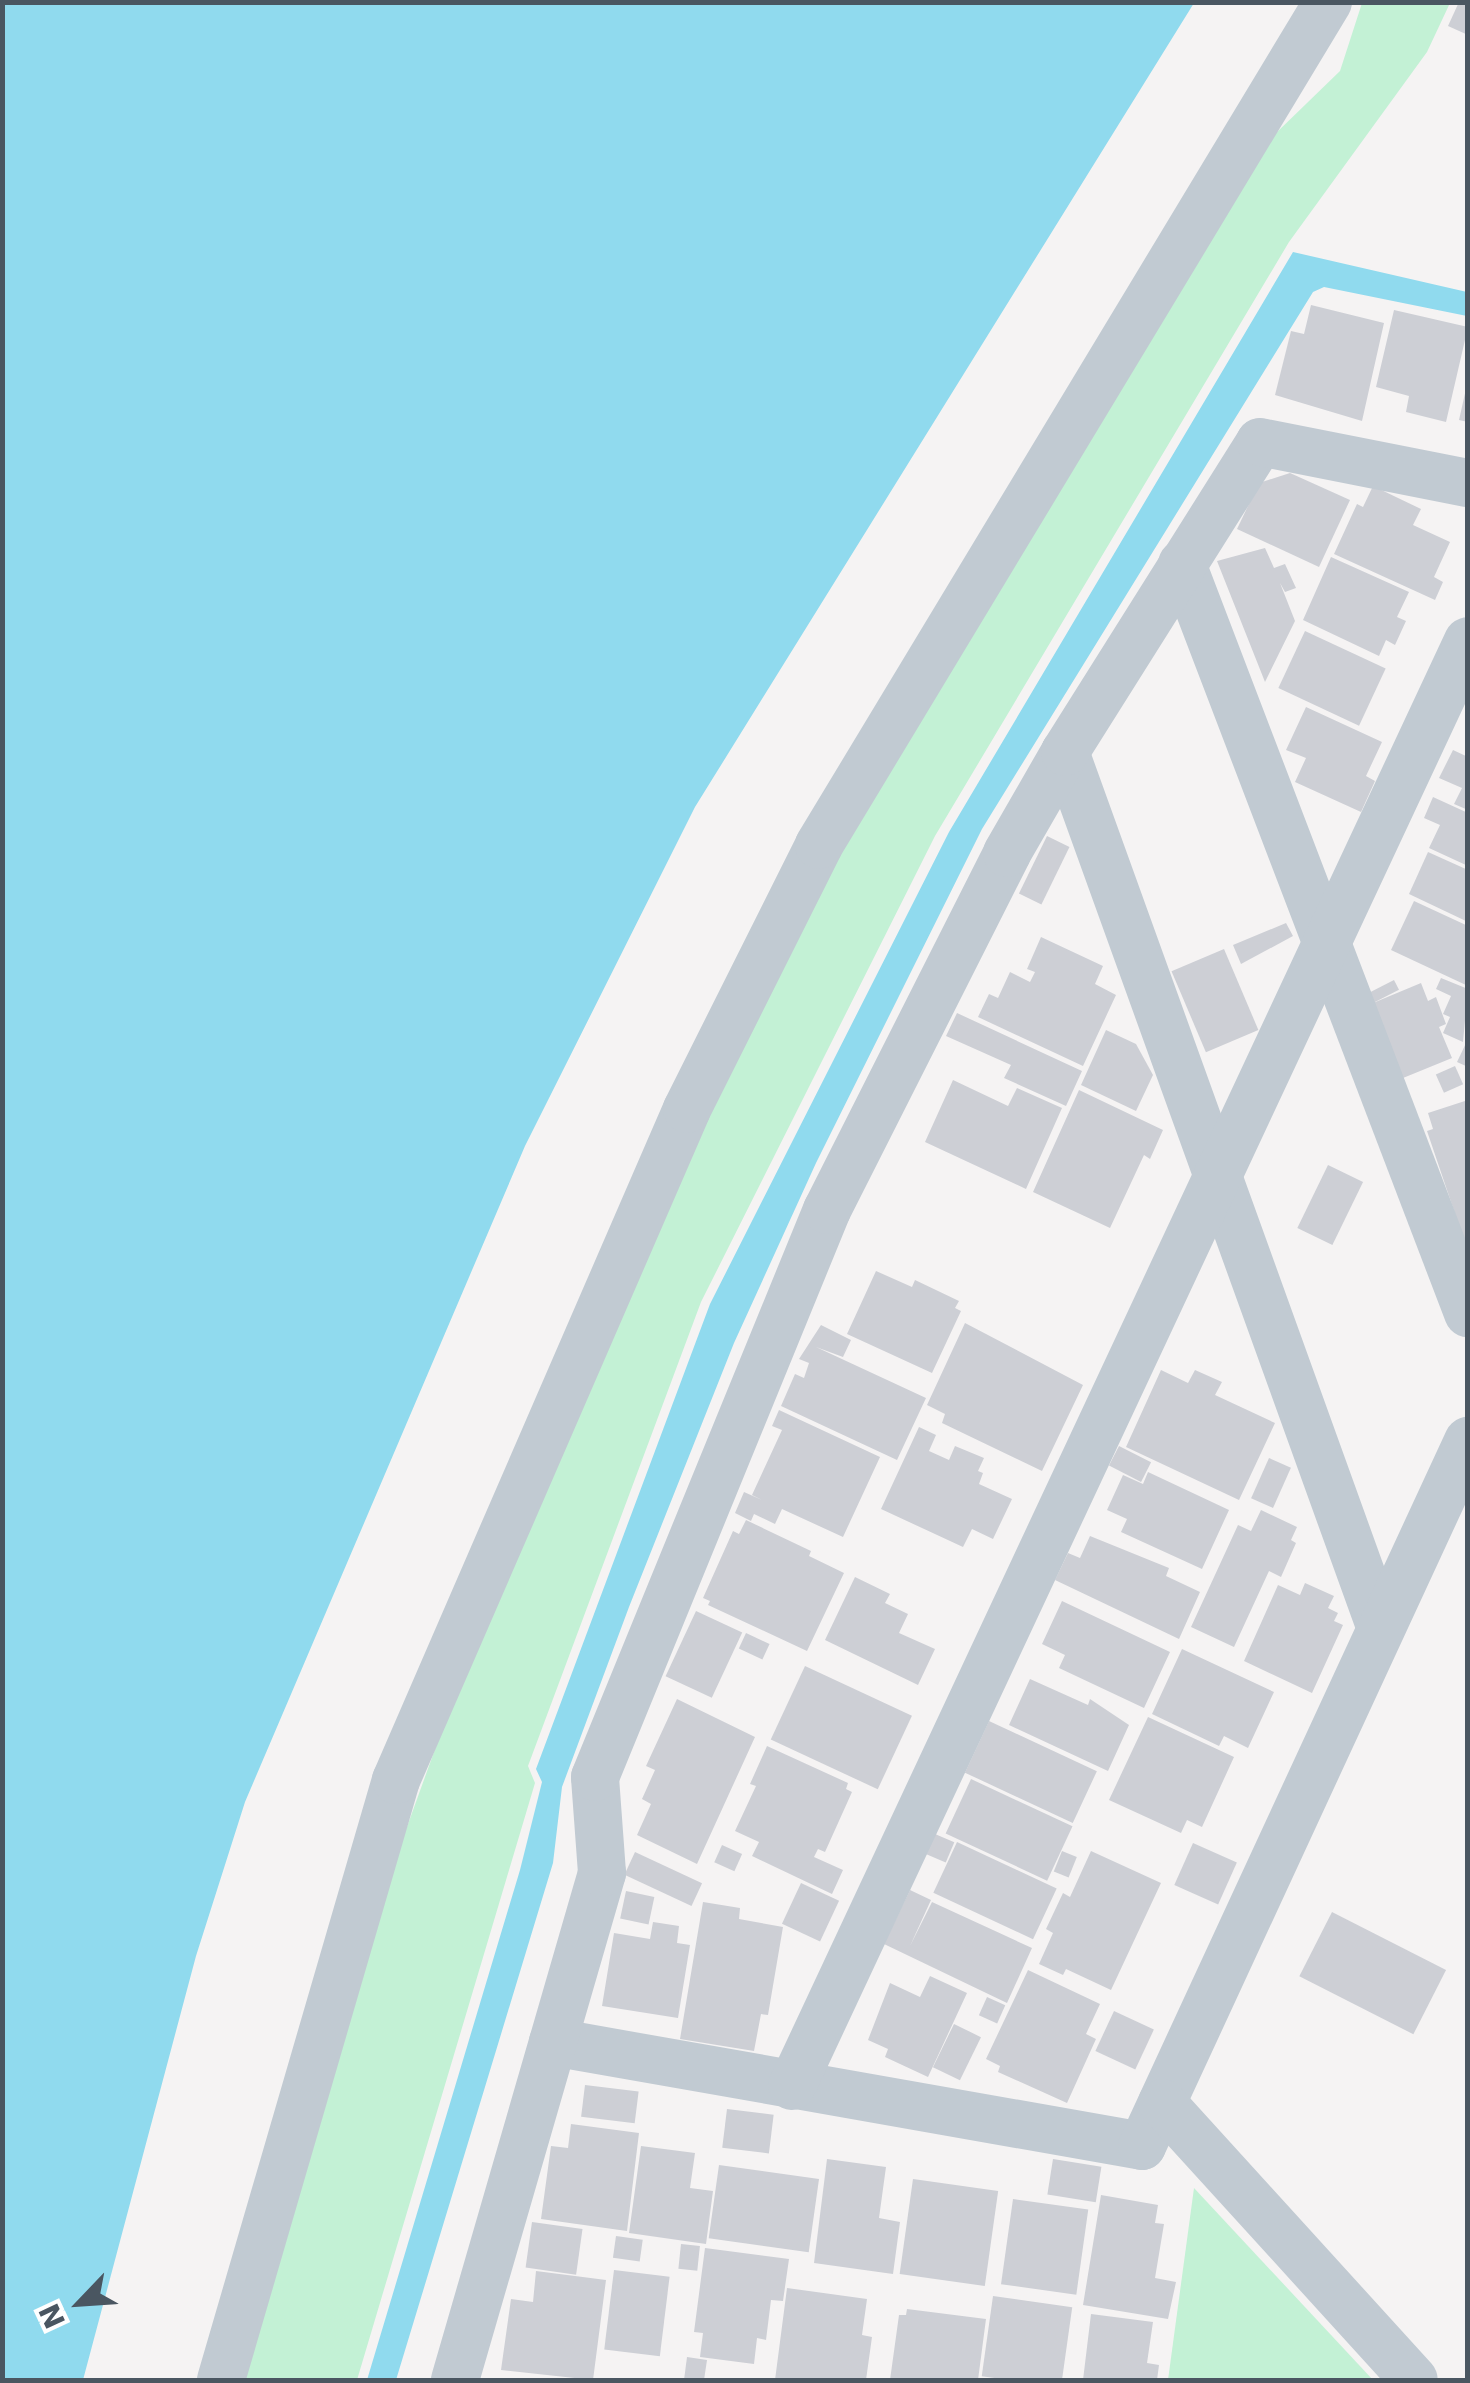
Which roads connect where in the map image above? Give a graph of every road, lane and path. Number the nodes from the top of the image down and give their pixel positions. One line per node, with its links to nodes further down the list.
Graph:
1 (1328, 2): 14 (street)
2 (1468, 483): 3 (street)
3 (1182, 564): 5 (street); 6 (street)
4 (1468, 641): 6 (street)
5 (1065, 752): 7 (street); 11 (street)
6 (1325, 942): 7 (street); 8 (street)
7 (1218, 1176): 10 (street); 12 (street)
8 (1468, 1314)
9 (1468, 1441): 10 (street)
10 (1380, 1626): 13 (street)
11 (553, 2042): 12 (street); 15 (street)
12 (792, 2086): 13 (street)
13 (1162, 2103): 16 (street)
14 (222, 2380)
15 (455, 2380)
16 (1414, 2380)

